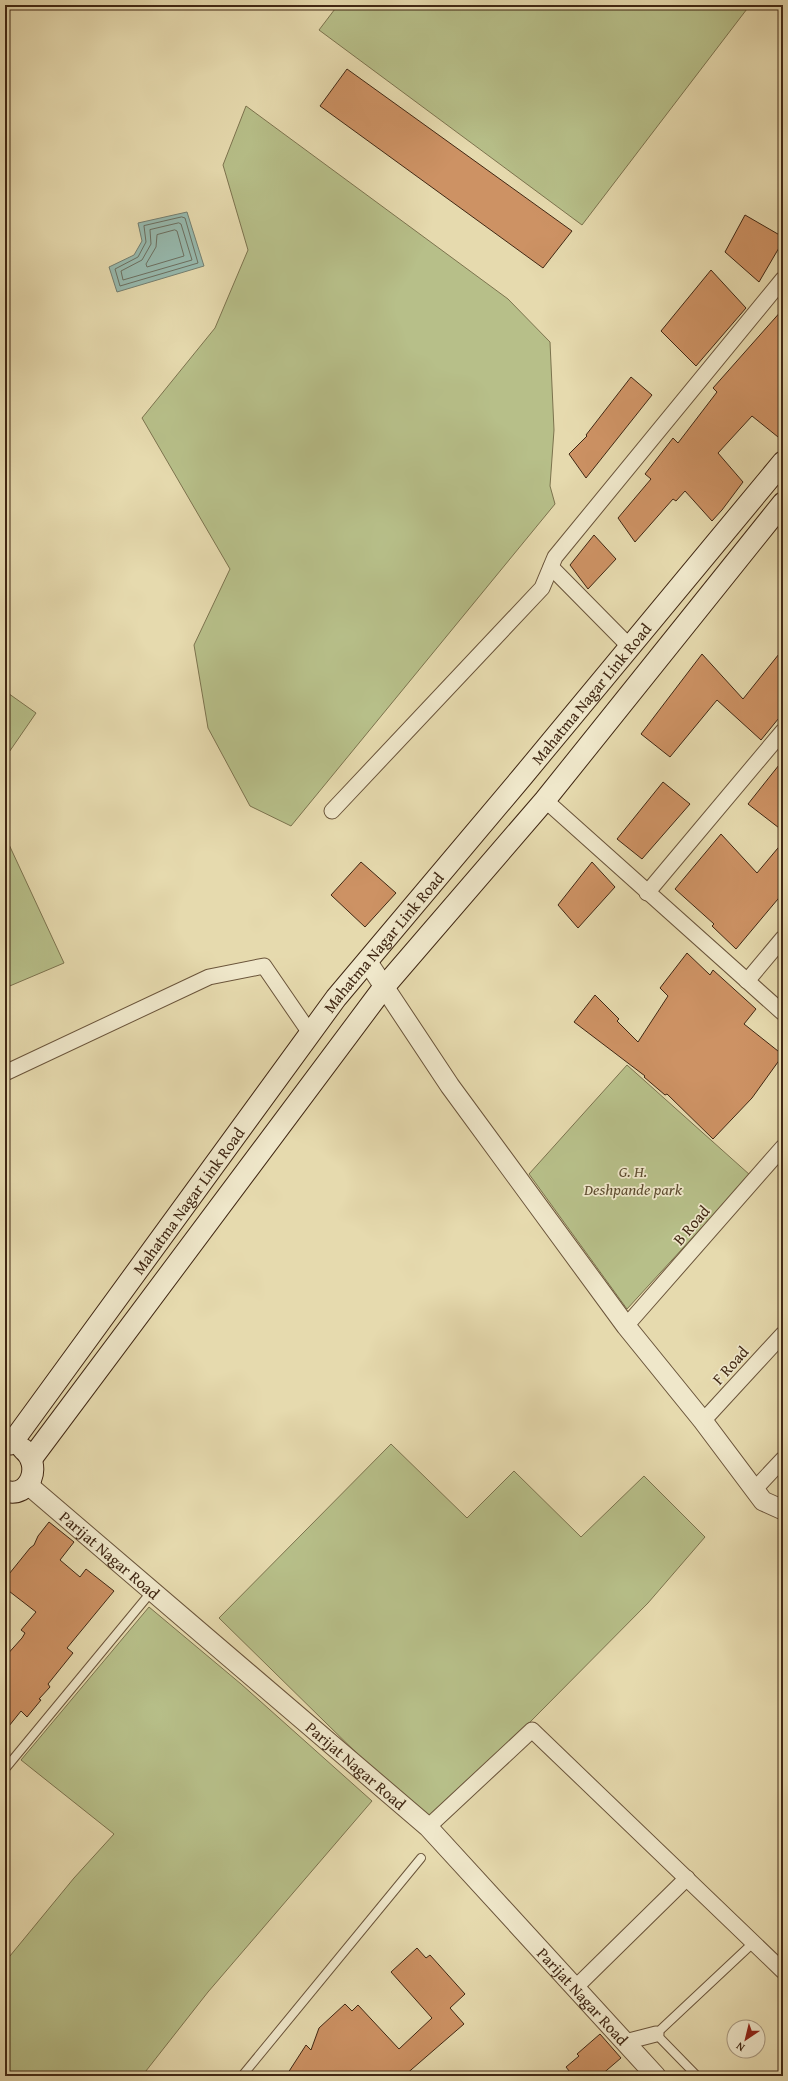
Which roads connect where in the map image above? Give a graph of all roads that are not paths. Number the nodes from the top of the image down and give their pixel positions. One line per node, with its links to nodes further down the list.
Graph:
1 (783, 279): 4 (street)
2 (783, 462): 5 (main road, Mahatma Nagar Link Road)
3 (783, 503): 7 (main road, Mahatma Nagar Link Road)
4 (551, 567): 5 (street); 8 (street)
5 (630, 648): 11 (main road, Mahatma Nagar Link Road)
6 (783, 731): 9 (street)
7 (545, 800): 9 (street); 13 (main road, Mahatma Nagar Link Road)
8 (332, 810)
9 (647, 893): 12 (street)
10 (783, 938): 12 (street)
11 (367, 961): 13 (street); 15 (main road, Mahatma Nagar Link Road)
12 (747, 981): 14 (street)
13 (384, 987): 18 (street); 22 (main road, Mahatma Nagar Link Road)
14 (783, 1013)
15 (310, 1033): 16 (street); 21 (main road, Mahatma Nagar Link Road)
16 (5, 1073)
17 (783, 1148): 18 (street, B Road)
18 (626, 1326): 20 (street)
19 (783, 1334): 20 (street, F Road)
20 (703, 1421): 24 (street)
21 (8, 1445): 22 (main road)
22 (32, 1458): 25 (main road)
23 (783, 1459): 24 (street)
24 (755, 1490): 26 (street)
25 (12, 1491): 27 (street, Parijat Nagar Road)
26 (783, 1510)
27 (152, 1590): 28 (lane); 29 (street, Parijat Nagar Road)
28 (5, 1769)
29 (428, 1827): 31 (street); 34 (street, Parijat Nagar Road)
30 (421, 1858): 37 (lane)
31 (687, 1878): 32 (street); 34 (street)
32 (753, 1943): 33 (street); 35 (lane)
33 (783, 1971)
34 (576, 1987): 36 (street, Parijat Nagar Road)
35 (656, 2034): 36 (street); 39 (lane)
36 (625, 2042): 38 (street, Parijat Nagar Road)
37 (242, 2076)
38 (656, 2076)
39 (697, 2076)

